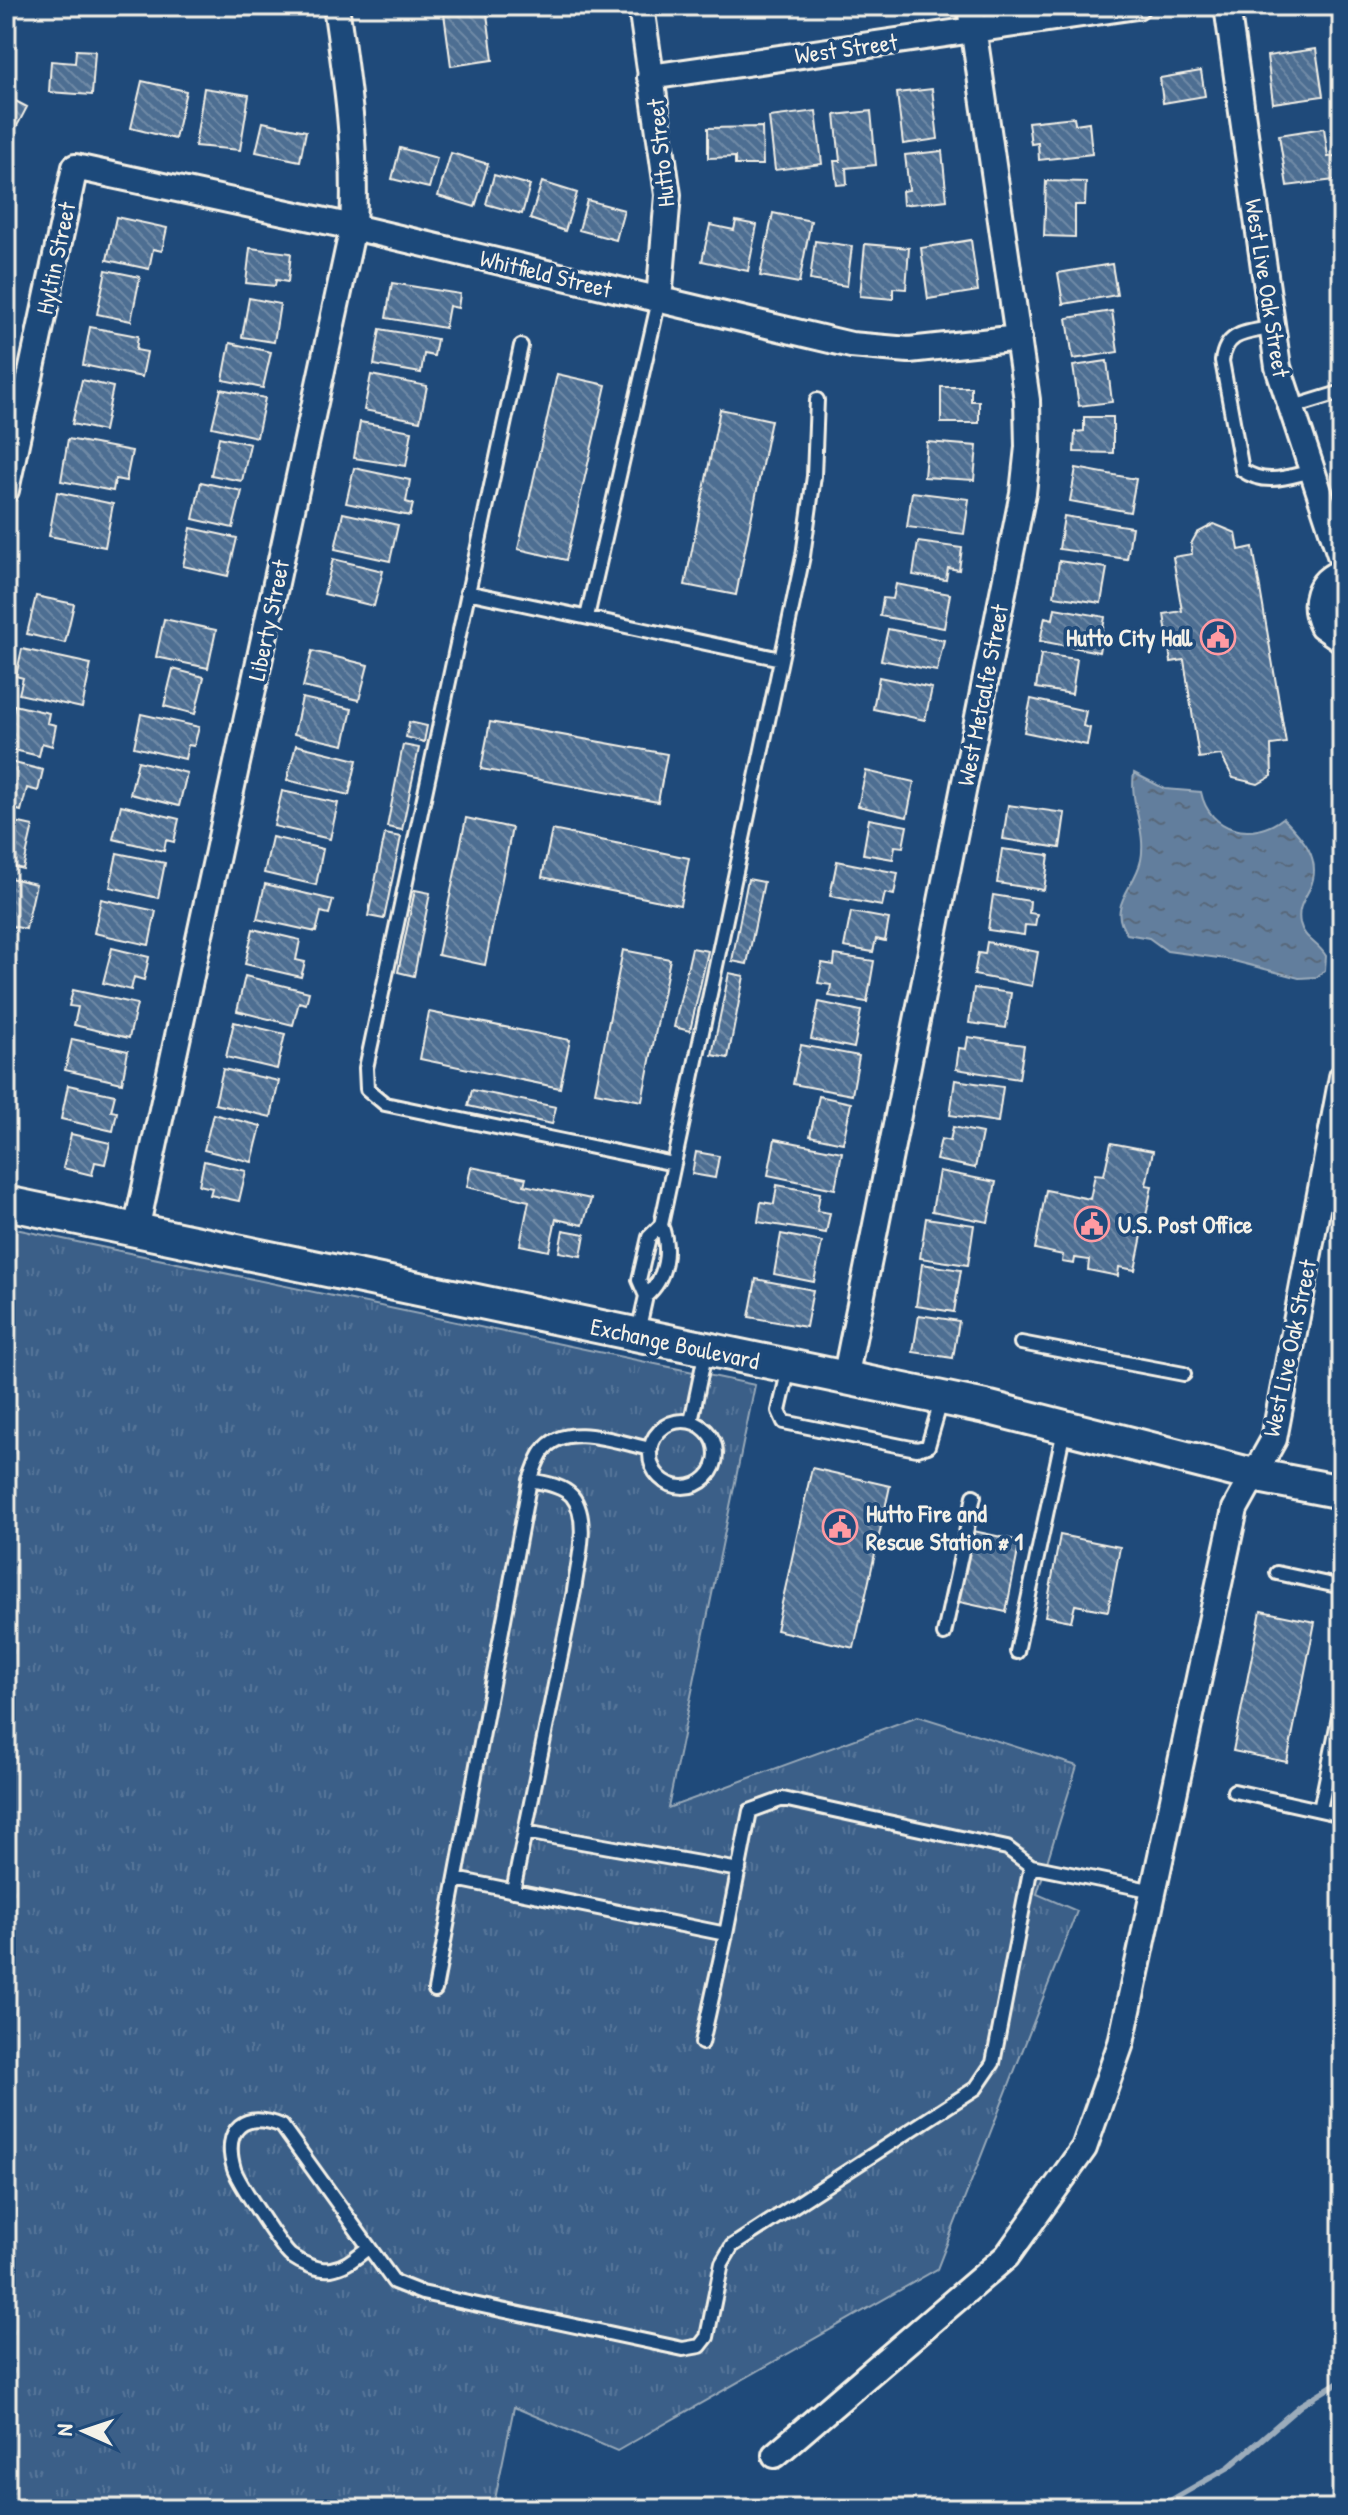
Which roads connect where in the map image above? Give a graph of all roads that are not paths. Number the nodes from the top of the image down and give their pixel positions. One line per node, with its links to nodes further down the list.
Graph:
1 (336, 6): 8 (street, Liberty Street)
2 (641, 6): 6 (street, Hutto Street)
3 (1137, 6): 5 (street, West Street)
4 (1227, 6): 10 (street, West Live Oak Street)
5 (972, 18): 6 (street, West Street); 11 (street, West Metcalfe Street)
6 (650, 77): 9 (street, Hutto Street)
7 (75, 167): 8 (street, Whitfield Street); 17 (street, Hyltin Street)
8 (353, 227): 9 (street, Whitfield Street); 28 (street, Liberty Street)
9 (659, 300): 11 (street, Whitfield Street); 21 (lane)
10 (1270, 328): 15 (street, West Live Oak Street); 16 (lane)
11 (1019, 338): 35 (street, West Metcalfe Street)
12 (521, 346): 20 (lane)
13 (1342, 392): 15 (lane)
14 (817, 400): 23 (lane)
15 (1290, 408): 16 (street, West Live Oak Street)
16 (1312, 471): 18 (street, West Live Oak Street)
17 (6, 490)
18 (1342, 561)
19 (1342, 572): 22 (street)
20 (467, 592): 21 (lane); 25 (lane)
21 (587, 617): 23 (lane)
22 (1342, 640)
23 (781, 659): 25 (lane)
24 (1342, 1077): 40 (street, West Live Oak Street)
25 (674, 1164): 27 (lane)
26 (6, 1203): 28 (street, Exchange Boulevard)
27 (661, 1225): 29 (lane); 29 (lane)
28 (136, 1230): 30 (street, Exchange Boulevard)
29 (646, 1296): 30 (lane)
30 (637, 1335): 32 (street, Exchange Boulevard)
31 (1021, 1343): 34 (lane)
32 (706, 1350): 33 (street, Exchange Boulevard); 37 (lane)
33 (789, 1367): 35 (street, Exchange Boulevard); 36 (lane)
34 (1184, 1374)
35 (845, 1379): 36 (street, Exchange Boulevard)
36 (942, 1398): 38 (street, Exchange Boulevard)
37 (691, 1422): 39 (lane); 39 (lane)
38 (1065, 1427): 40 (street, Exchange Boulevard); 47 (lane)
39 (651, 1449): 41 (lane)
40 (1253, 1475): 42 (street, Exchange Boulevard); 57 (street, West Live Oak Street)
41 (530, 1480): 52 (lane); 55 (lane)
42 (1342, 1492)
43 (974, 1496): 46 (lane)
44 (1277, 1573): 45 (lane)
45 (1342, 1587)
46 (944, 1634)
47 (1017, 1652)
48 (1342, 1702): 50 (lane)
49 (1234, 1791): 50 (lane)
50 (1320, 1810): 51 (lane)
51 (1342, 1815)
52 (525, 1832): 54 (lane); 56 (lane)
53 (1031, 1866): 54 (lane); 57 (lane); 61 (lane)
54 (739, 1870): 58 (lane)
55 (456, 1879): 56 (lane); 59 (lane)
56 (513, 1891): 58 (lane)
57 (1154, 1891): 62 (street, West Live Oak Street)
58 (726, 1934): 60 (lane)
59 (435, 1990)
60 (702, 2043)
61 (368, 2248): 61 (lane)
62 (775, 2455)

